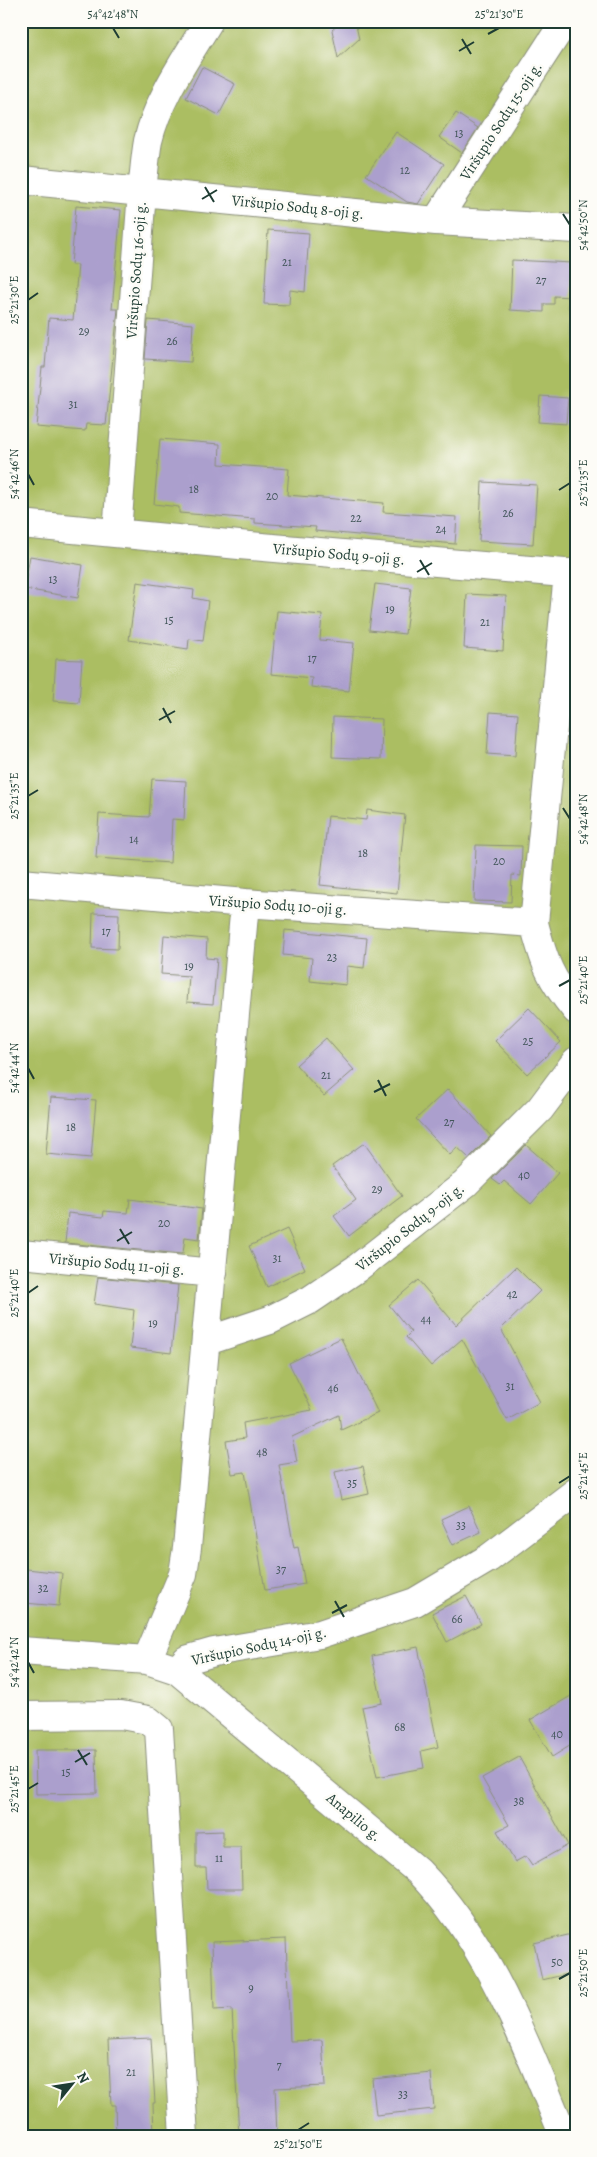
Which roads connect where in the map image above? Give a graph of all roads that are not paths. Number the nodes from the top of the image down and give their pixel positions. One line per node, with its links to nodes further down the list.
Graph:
1 (209, 21): 4 (street, Viršupio Sodų 16-oji g.)
2 (566, 21): 5 (street, Viršupio Sodų 15-oji g.)
3 (21, 180): 4 (street, Viršupio Sodų 8-oji g.)
4 (142, 191): 5 (street, Viršupio Sodų 8-oji g.); 8 (street, Viršupio Sodų 16-oji g.)
5 (436, 221): 6 (street, Viršupio Sodų 8-oji g.)
6 (576, 229)
7 (21, 524): 8 (street, Viršupio Sodų 9-oji g.)
8 (117, 533): 9 (street, Viršupio Sodų 9-oji g.)
9 (572, 573): 12 (street, Viršupio Sodų 9-oji g.)
10 (21, 883): 11 (street, Viršupio Sodų 10-oji g.)
11 (245, 903): 12 (street, Viršupio Sodų 10-oji g.); 16 (street)
12 (534, 923): 13 (street, Viršupio Sodų 9-oji g.)
13 (576, 1010)
14 (576, 1061): 17 (street, Viršupio Sodų 9-oji g.)
15 (21, 1254): 16 (street, Viršupio Sodų 11-oji g.)
16 (213, 1273): 17 (street)
17 (207, 1341): 20 (street)
18 (576, 1492): 21 (street, Viršupio Sodų 14-oji g.)
19 (21, 1651): 20 (street, Anapilio g.)
20 (147, 1660): 21 (street, Anapilio g.)
21 (177, 1670): 24 (street, Anapilio g.)
22 (21, 1716): 23 (street)
23 (184, 2136)
24 (564, 2136)

